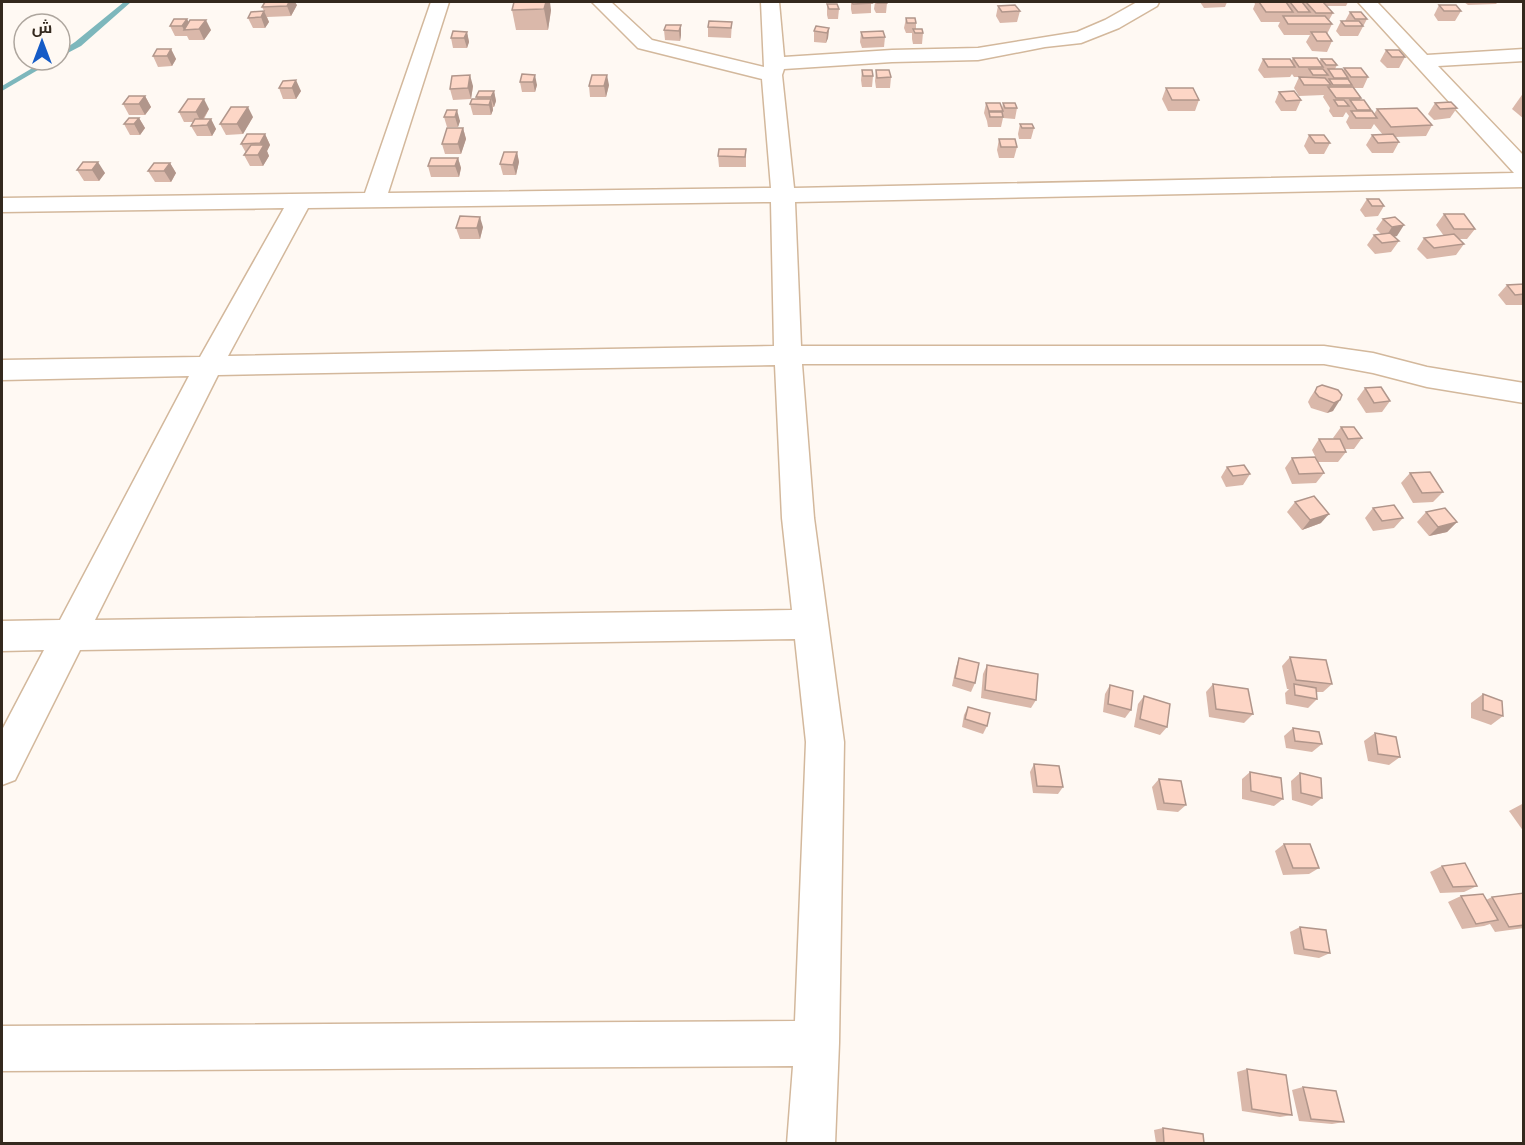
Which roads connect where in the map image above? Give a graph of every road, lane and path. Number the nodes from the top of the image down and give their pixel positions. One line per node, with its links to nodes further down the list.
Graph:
1 (440, 2): 12 (street)
2 (601, 2): 8 (street)
3 (770, 2): 8 (street)
4 (1150, 2): 8 (street)
5 (1367, 2): 7 (street)
6 (1524, 55): 7 (street)
7 (1422, 62): 9 (street)
8 (774, 70): 11 (street)
9 (1524, 170)
10 (1524, 180): 11 (street)
11 (783, 195): 12 (street); 15 (street)
12 (374, 200): 13 (street)
13 (300, 201): 14 (street); 16 (street)
14 (2, 205)
15 (788, 355): 16 (street); 18 (street); 19 (street)
16 (209, 365): 17 (street); 20 (street)
17 (2, 370)
18 (1524, 393)
19 (811, 624): 20 (street); 23 (street)
20 (70, 635): 21 (street); 22 (street)
21 (2, 636)
22 (2, 767)
23 (817, 1043): 24 (street); 25 (street)
24 (2, 1049)
25 (811, 1143)

